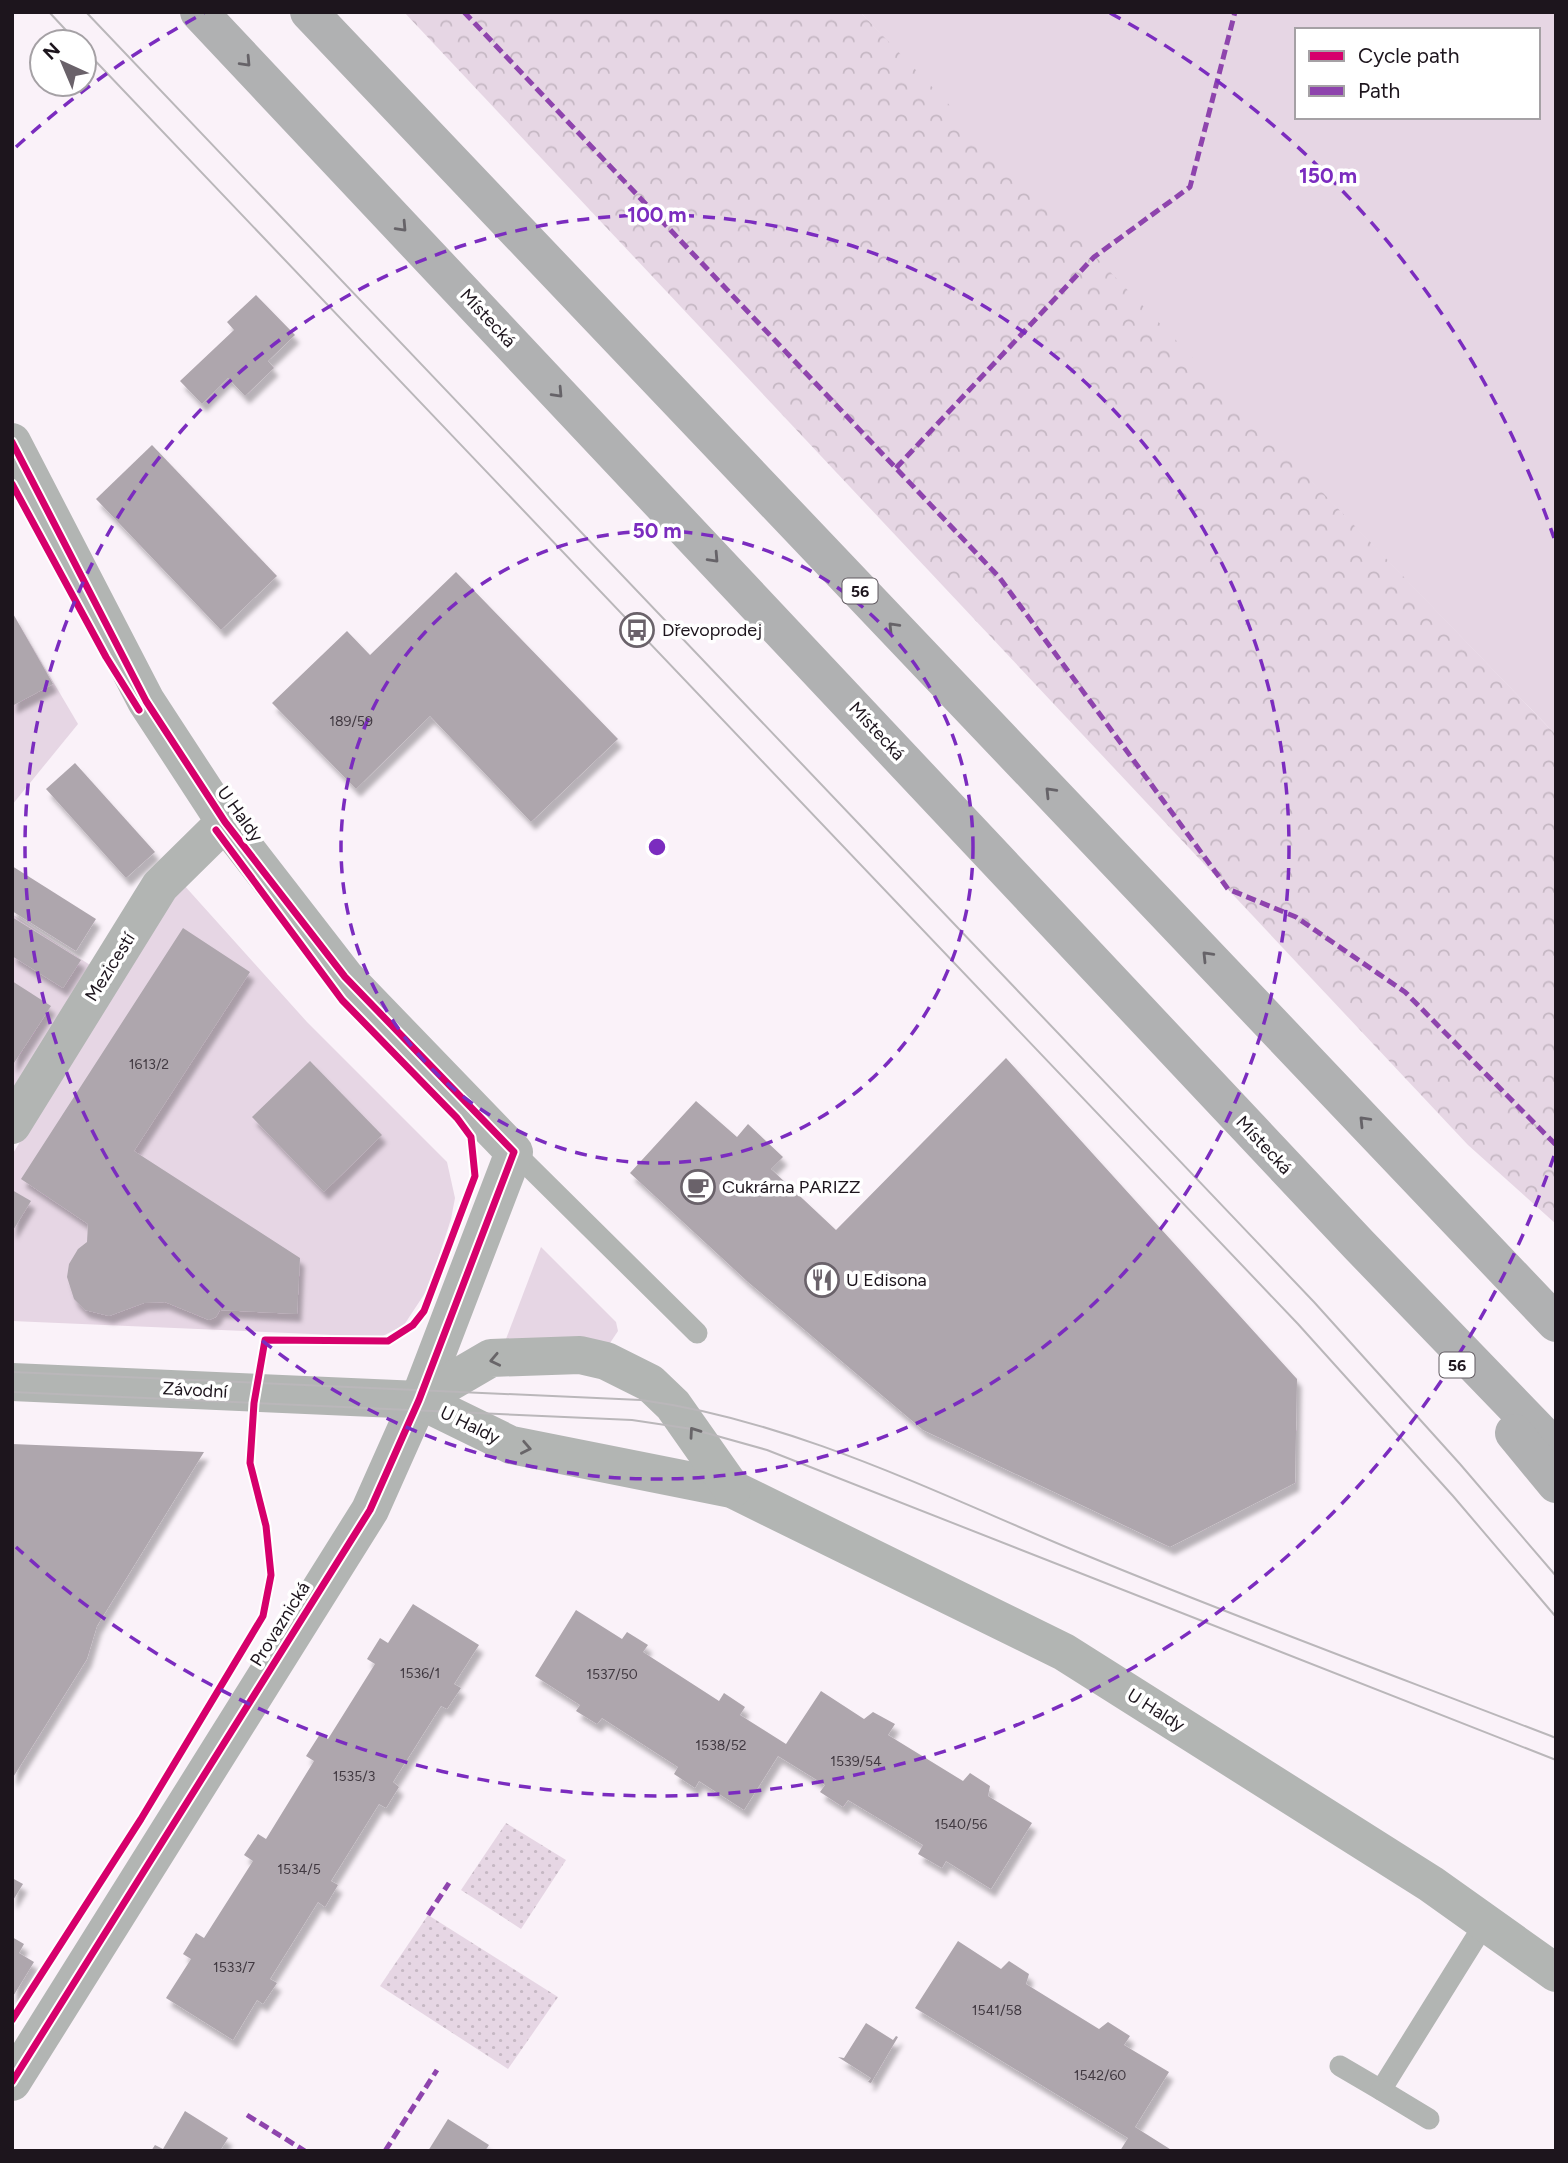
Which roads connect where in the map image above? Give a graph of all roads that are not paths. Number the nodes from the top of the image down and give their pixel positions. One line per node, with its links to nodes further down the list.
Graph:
1 (199, 12): 8 (highway, Místecká / 56, one-way to 8)
2 (309, 12): 7 (highway, 56, one-way to 2)
3 (12, 442): 4 (street, U Haldy)
4 (225, 822): 5 (street, Mezicestí); 6 (street, U Haldy)
5 (12, 1125)
6 (514, 1153): 11 (lane); 13 (street, Provaznická)
7 (1411, 1171): 9 (highway, 56); 10 (highway, 56)
8 (1359, 1245): 14 (highway, Místecká / 56); 15 (highway, 56)
9 (1556, 1284)
10 (1556, 1323)
11 (697, 1333)
12 (12, 1382): 13 (street, Závodní)
13 (419, 1401): 16 (street, U Haldy, one-way to 16); 16 (street, U Haldy, one-way to 13); 20 (street, Provaznická)
14 (1556, 1449)
15 (1556, 1484)
16 (732, 1489): 17 (street, U Haldy)
17 (1485, 1923): 18 (street, U Haldy); 21 (lane)
18 (1556, 1972)
19 (1340, 2066): 21 (lane)
20 (12, 2082)
21 (1381, 2091): 22 (lane)
22 (1429, 2119)

